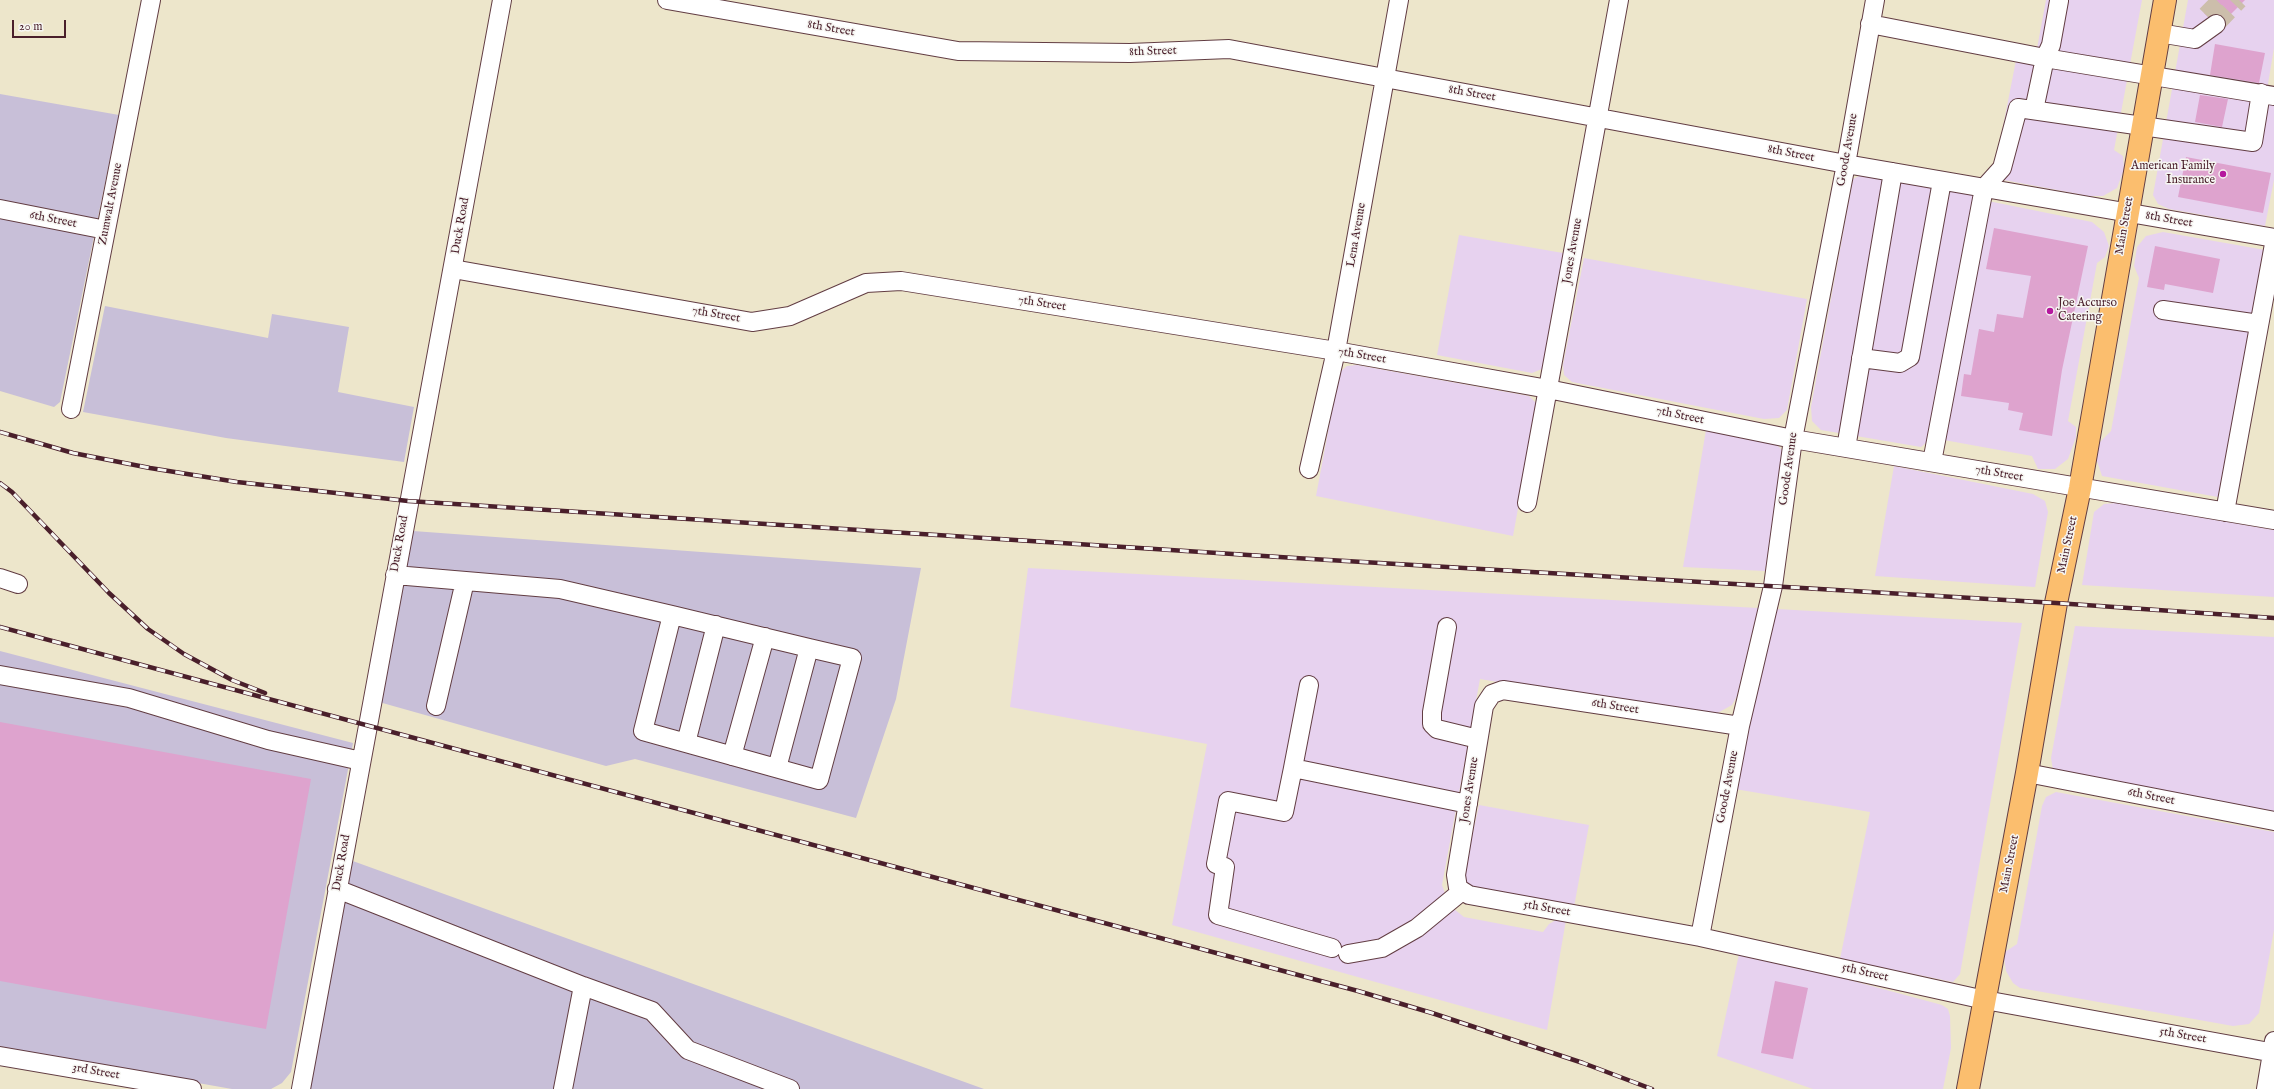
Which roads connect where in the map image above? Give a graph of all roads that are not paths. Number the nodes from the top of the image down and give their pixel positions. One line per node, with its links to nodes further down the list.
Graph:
1 (151, 0): 25 (street, Zumwalt Avenue)
2 (502, 0): 28 (street, Duck Road)
3 (667, 0): 14 (street, 8th Street)
4 (1399, 0): 14 (street, Lena Avenue)
5 (1619, 0): 17 (street, Jones Avenue)
6 (1875, 0): 10 (street, Goode Avenue)
7 (2165, 0): 11 (main road, Main Street)
8 (2059, 1): 12 (street)
9 (2211, 20): 11 (street)
10 (1870, 24): 12 (street); 19 (street, Goode Avenue)
11 (2159, 33): 13 (main road, Main Street)
12 (2045, 58): 13 (street); 16 (street)
13 (2152, 76): 15 (street); 18 (main road, Main Street)
14 (1385, 78): 17 (street, 8th Street); 31 (street, Lena Avenue)
15 (2268, 94): 18 (street)
16 (2034, 110): 18 (street); 22 (street)
17 (1598, 117): 19 (street, 8th Street); 33 (street, Jones Avenue)
18 (2143, 125): 24 (main road, Main Street)
19 (1846, 164): 20 (street, 8th Street); 35 (street, Goode Avenue)
20 (1893, 172): 21 (street, 8th Street); 32 (street)
21 (1942, 181): 22 (street, 8th Street); 32 (street)
22 (1984, 188): 24 (street, 8th Street); 37 (street)
23 (0, 209): 25 (street, 6th Street)
24 (2128, 212): 26 (street, 8th Street); 39 (main road, Main Street)
25 (106, 230): 34 (street, Zumwalt Avenue)
26 (2274, 238)
27 (2274, 244): 30 (street)
28 (453, 269): 31 (street, 7th Street); 43 (street, Duck Road)
29 (2163, 310): 30 (street)
30 (2260, 324): 41 (street)
31 (1336, 351): 33 (street, 7th Street); 38 (street, Lena Avenue)
32 (1861, 358): 36 (street)
33 (1548, 389): 35 (street, 7th Street); 40 (street, Jones Avenue)
34 (71, 409)
35 (1793, 439): 36 (street, 7th Street); 56 (street, Goode Avenue)
36 (1846, 448): 37 (street, 7th Street)
37 (1932, 462): 39 (street, 7th Street)
38 (1309, 469)
39 (2080, 488): 41 (street, 7th Street); 63 (main road, Main Street)
40 (1527, 503)
41 (2225, 512): 42 (street, 7th Street)
42 (2274, 520)
43 (395, 575): 45 (street); 60 (street, Duck Road)
44 (0, 578): 46 (street)
45 (465, 581): 47 (street); 55 (street)
46 (18, 584)
47 (672, 615): 48 (street); 58 (street)
48 (716, 625): 50 (street); 58 (street)
49 (1447, 627): 57 (street)
50 (765, 637): 51 (street); 59 (street)
51 (809, 648): 61 (street); 61 (street)
52 (0, 675): 60 (street)
53 (1309, 685): 62 (street)
54 (1492, 694): 56 (street, 6th Street); 57 (street, Jones Avenue)
55 (436, 706)
56 (1740, 726): 68 (street, Goode Avenue)
57 (1478, 739): 64 (street, Jones Avenue)
58 (686, 743): 59 (street)
59 (732, 756): 61 (street)
60 (360, 761): 66 (street, Duck Road)
61 (777, 768)
62 (1293, 768): 64 (street); 67 (street)
63 (2027, 773): 65 (street, 6th Street); 70 (main road, Main Street)
64 (1468, 804): 67 (street, Jones Avenue)
65 (2274, 821)
66 (337, 889): 69 (street); 74 (street, Duck Road)
67 (1460, 890): 68 (street, 5th Street)
68 (1700, 937): 70 (street, 5th Street)
69 (583, 986): 75 (street); 76 (street)
70 (1985, 1000): 71 (street, 5th Street); 77 (main road, Main Street)
71 (2273, 1049): 78 (street)
72 (0, 1056): 73 (street, 3rd Street)
73 (192, 1089)
74 (301, 1089)
75 (563, 1089)
76 (790, 1089)
77 (1968, 1089)
78 (2266, 1089)

